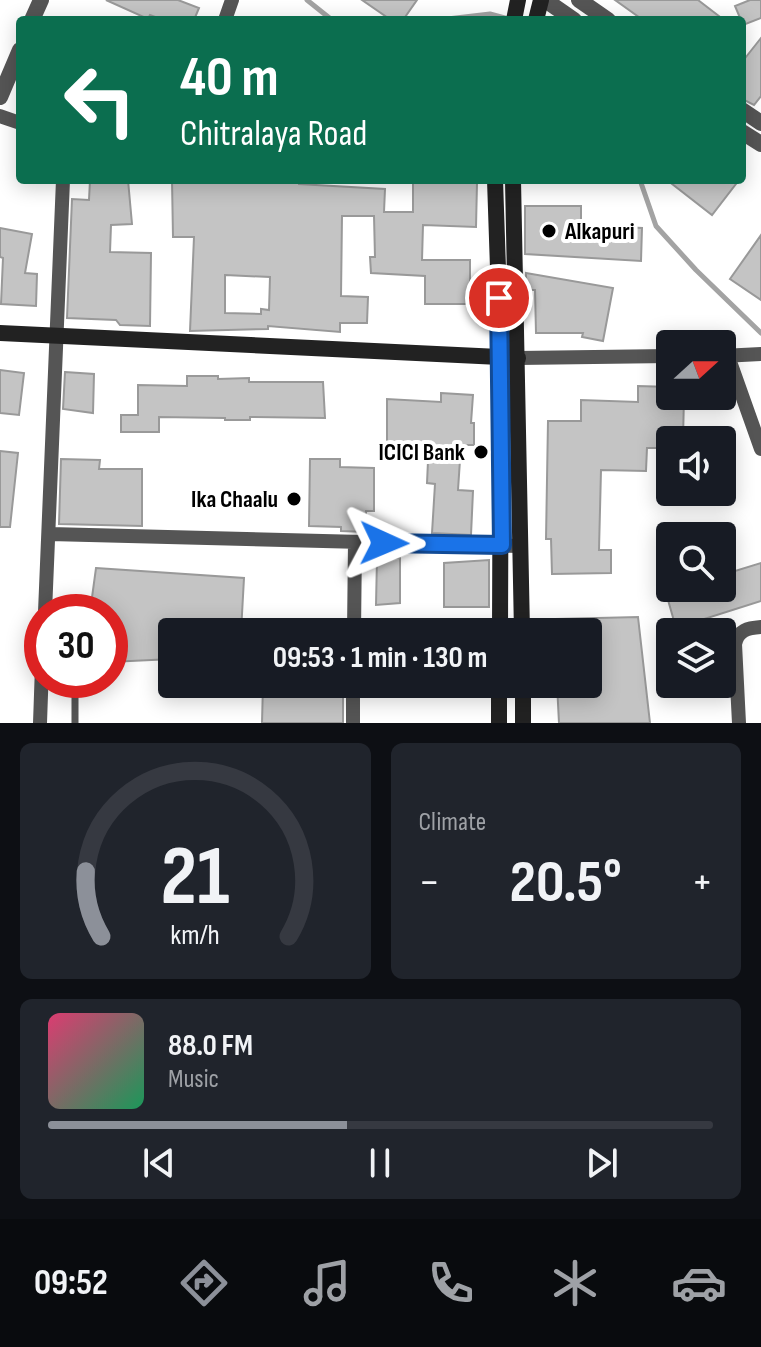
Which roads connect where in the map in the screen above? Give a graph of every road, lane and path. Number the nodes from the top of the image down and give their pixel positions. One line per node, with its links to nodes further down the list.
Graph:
1 (543, 0): 3 (street)
2 (579, 0): 4 (street)
3 (568, 16)
4 (602, 16)
5 (16, 59): 6 (street)
6 (0, 97)
7 (63, 184): 11 (street)
8 (495, 184): 15 (main road)
9 (513, 184): 15 (main road)
10 (0, 333): 11 (main road)
11 (56, 336): 15 (main road); 18 (street)
12 (761, 354): 13 (street)
13 (736, 355)
14 (656, 356): 15 (street)
15 (509, 358): 20 (main road); 21 (main road)
16 (736, 384): 17 (street)
17 (761, 449)
18 (50, 534): 19 (street); 22 (street)
19 (355, 543): 20 (street); 23 (street)
20 (502, 545): 21 (street); 24 (main road)
21 (521, 546): 25 (main road)
22 (46, 594)
23 (354, 618)
24 (500, 618)
25 (522, 618)
26 (761, 627): 37 (street)
27 (41, 698): 32 (street)
28 (75, 698): 33 (lane)
29 (353, 698): 34 (street)
30 (499, 698): 35 (main road)
31 (523, 698): 36 (main road)
32 (40, 723)
33 (75, 723)
34 (353, 723)
35 (499, 723)
36 (523, 723)
37 (739, 723)

